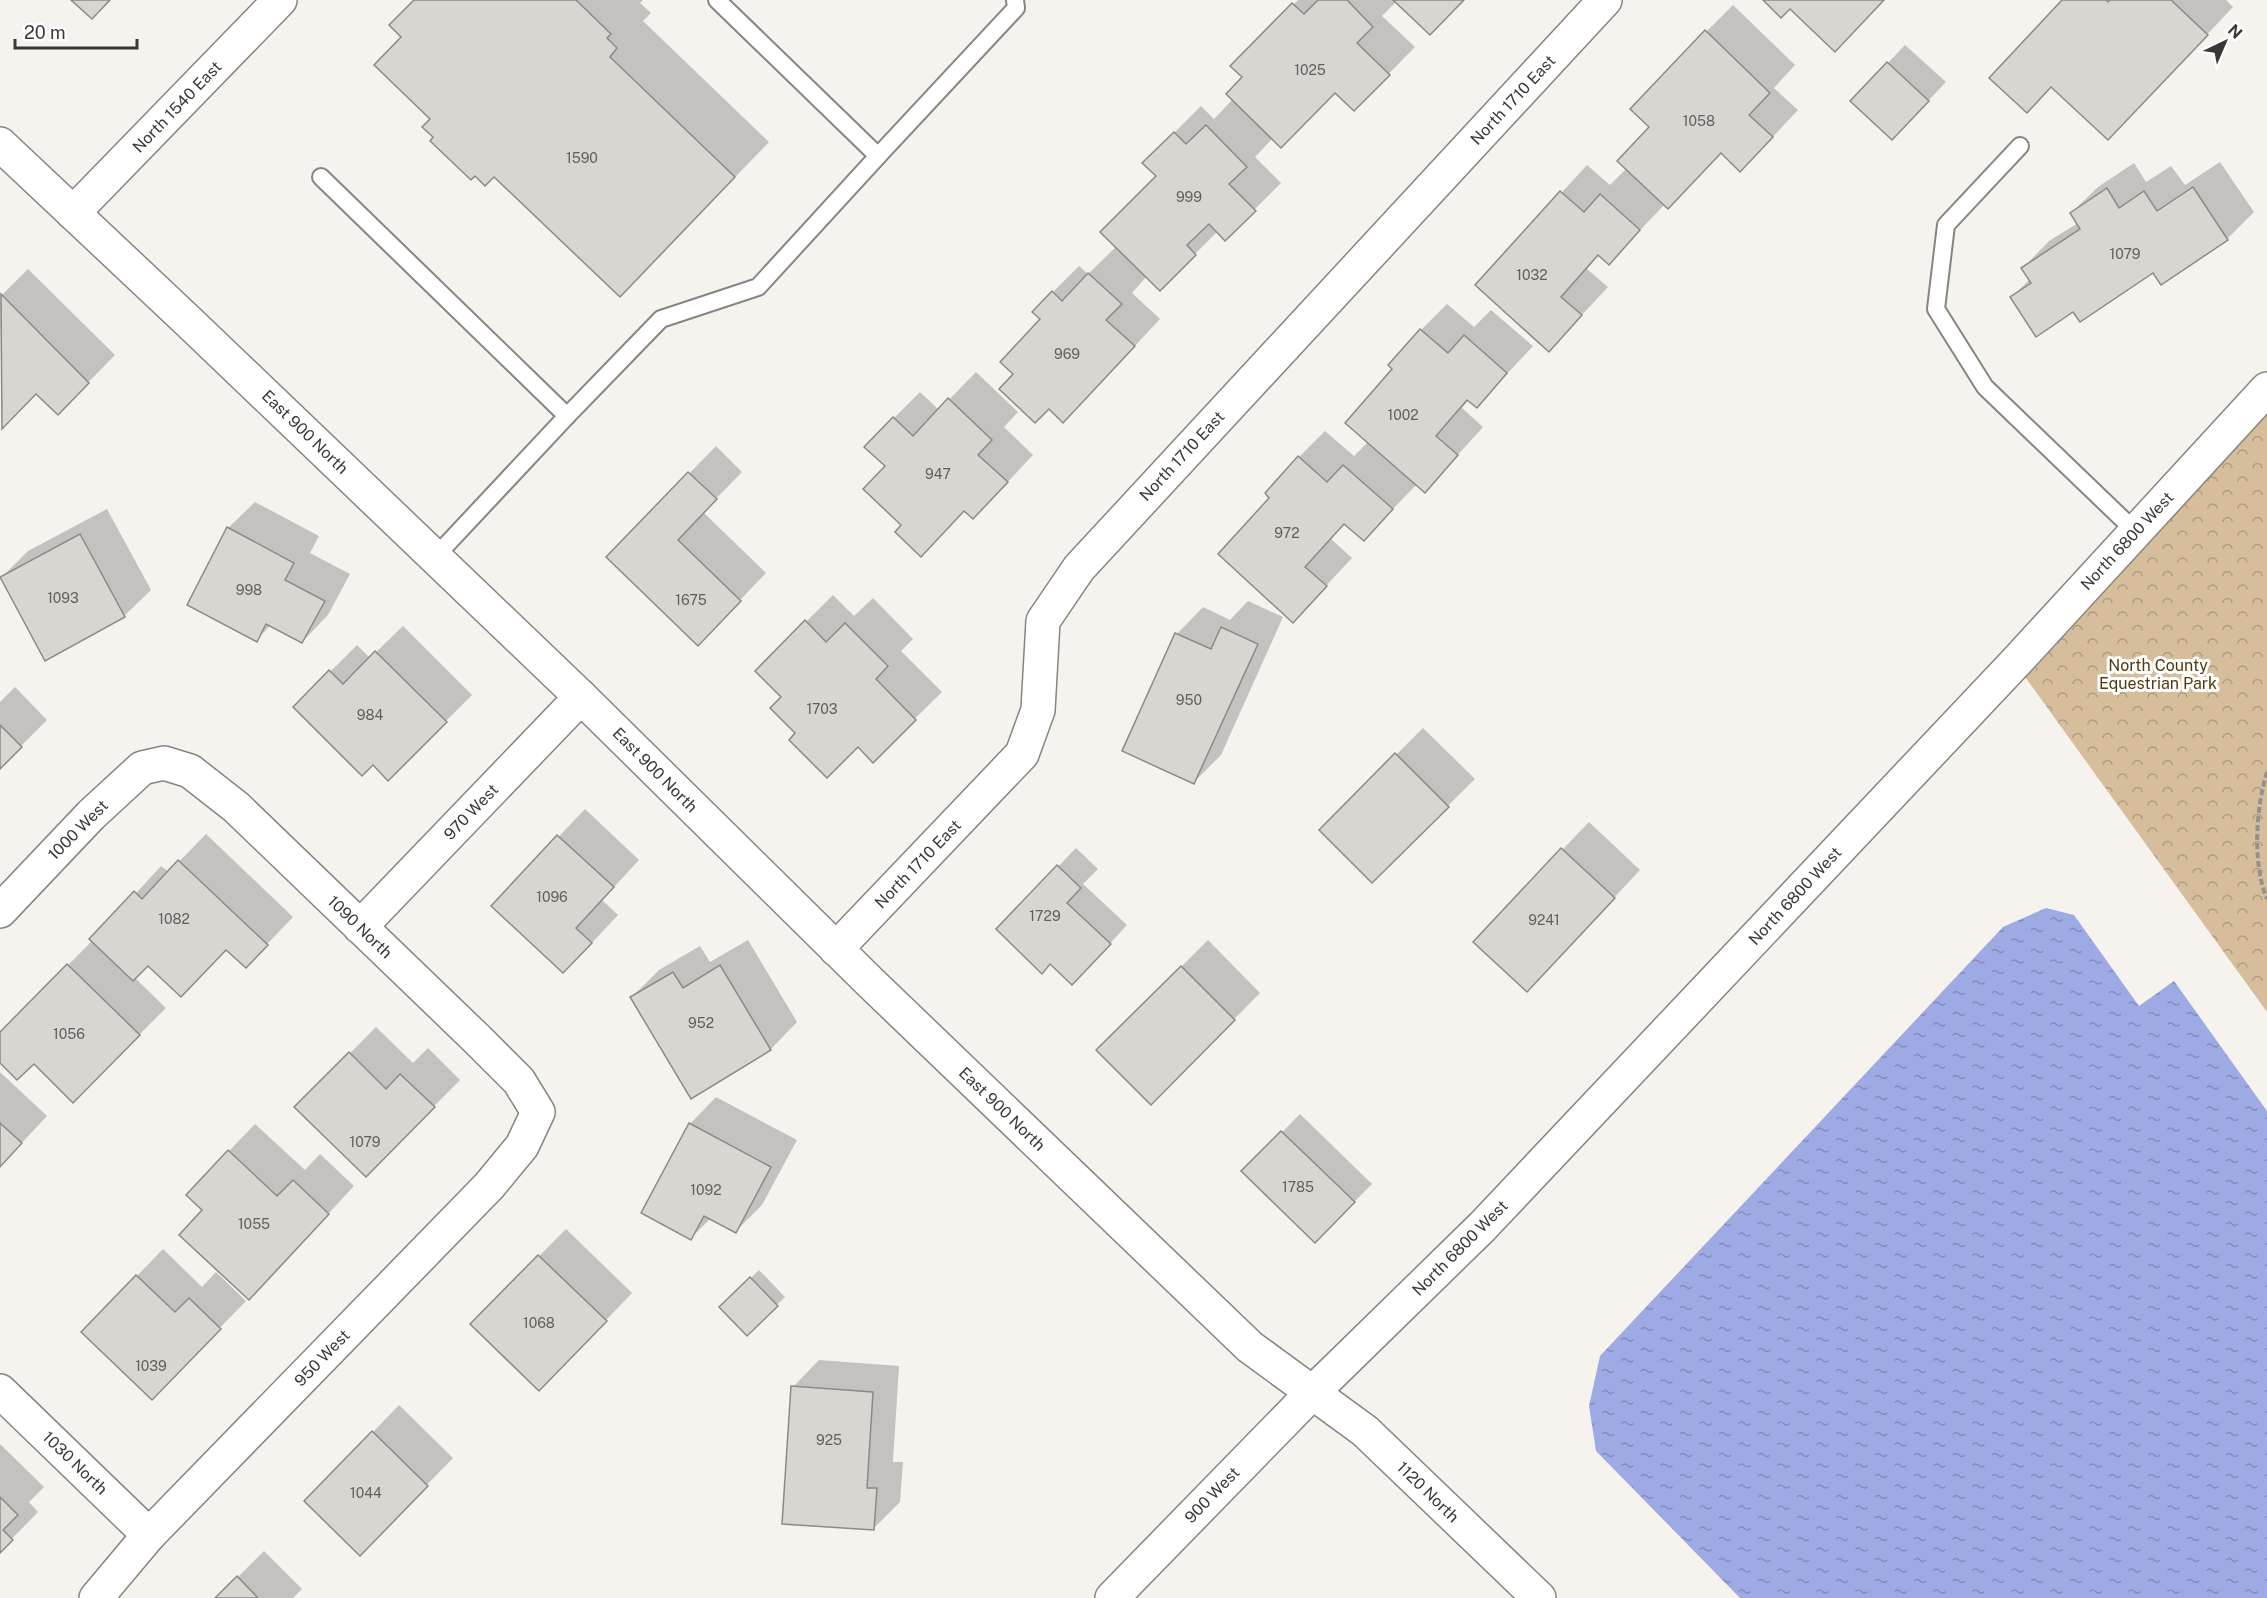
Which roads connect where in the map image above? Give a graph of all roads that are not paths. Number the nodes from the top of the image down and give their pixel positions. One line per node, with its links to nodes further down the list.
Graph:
1 (280, 0): 9 (street, North 1540 East)
2 (717, 0): 7 (lane)
3 (1016, 0): 7 (lane)
4 (1605, 0): 18 (street, North 1710 East)
5 (0, 144): 9 (street, East 900 North)
6 (2020, 146): 12 (lane)
7 (878, 156): 11 (lane)
8 (321, 177): 11 (lane)
9 (73, 213): 13 (street, East 900 North)
10 (2267, 389): 12 (street, North 6800 West)
11 (567, 416): 13 (lane)
12 (2136, 532): 21 (street, North 6800 West)
13 (435, 557): 14 (street, East 900 North)
14 (581, 697): 17 (street, 970 West); 18 (street, East 900 North)
15 (164, 763): 16 (street, 1000 West); 17 (street, 1090 North)
16 (0, 910)
17 (360, 927): 19 (street, 1090 North)
18 (837, 949): 21 (street, East 900 North)
19 (537, 1112): 22 (street, 950 West)
20 (0, 1391): 22 (street, 1030 North)
21 (1312, 1393): 24 (street, 900 West); 25 (street, 1120 North)
22 (149, 1535): 23 (street, 950 West)
23 (96, 1598)
24 (1112, 1598)
25 (1539, 1598)

